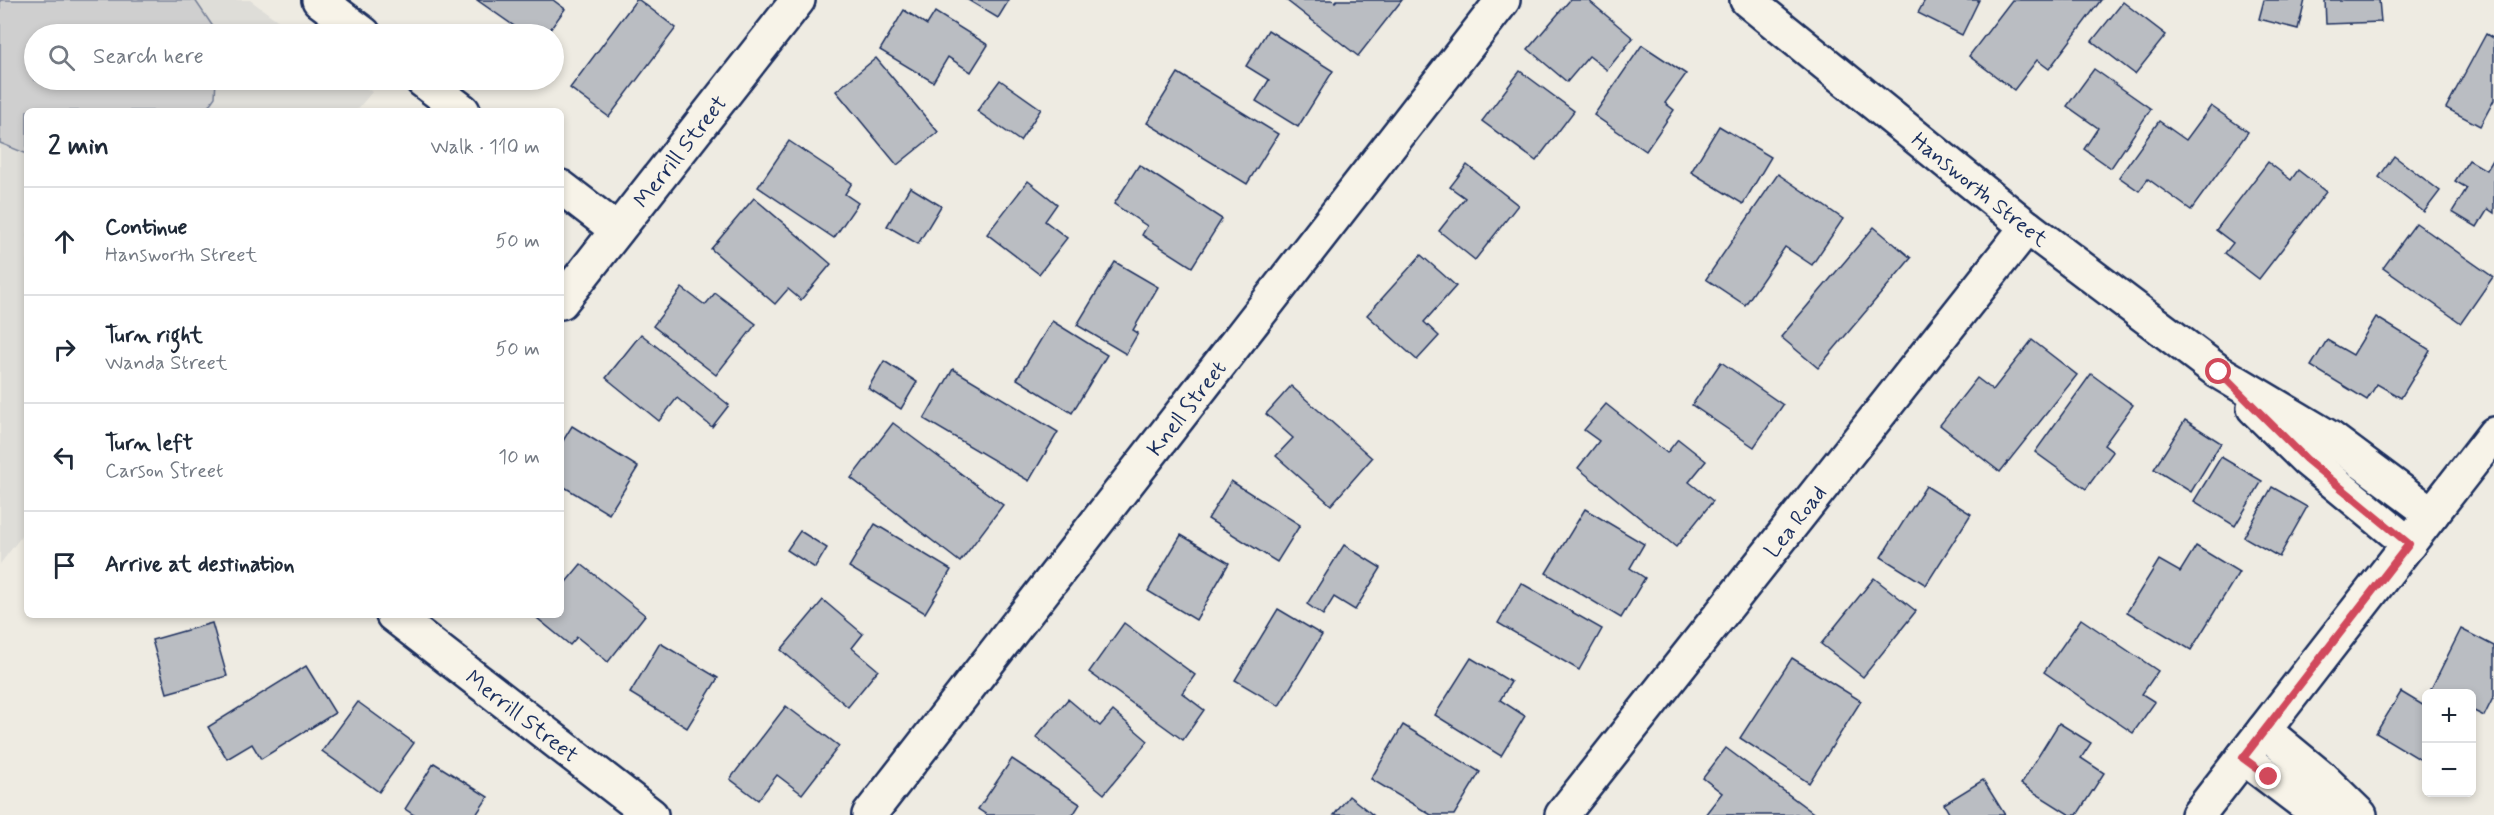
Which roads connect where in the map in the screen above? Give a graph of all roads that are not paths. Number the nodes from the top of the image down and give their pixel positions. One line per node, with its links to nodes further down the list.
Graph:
1 (319, 0): 5 (street)
2 (798, 0): 10 (street, Merrill Street)
3 (1503, 0): 20 (street, Knell Street)
4 (1747, 0): 9 (street, Hansworth Street)
5 (351, 24)
6 (435, 90): 7 (street)
7 (459, 108)
8 (564, 189): 10 (street)
9 (2027, 227): 12 (street, Hansworth Street); 21 (street, Lea Road)
10 (617, 230): 11 (street, Merrill Street)
11 (564, 298)
12 (2219, 372): 14 (street, Hansworth Street); 15 (street, Hansworth Street)
13 (2494, 434): 14 (street)
14 (2432, 514): 15 (street)
15 (2409, 544): 17 (street)
16 (397, 618): 19 (street, Merrill Street)
17 (2264, 730): 18 (street); 24 (street)
18 (2243, 758): 22 (street); 23 (street)
19 (651, 815)
20 (869, 815)
21 (1562, 815)
22 (2198, 815)
23 (2324, 815)
24 (2360, 815)

